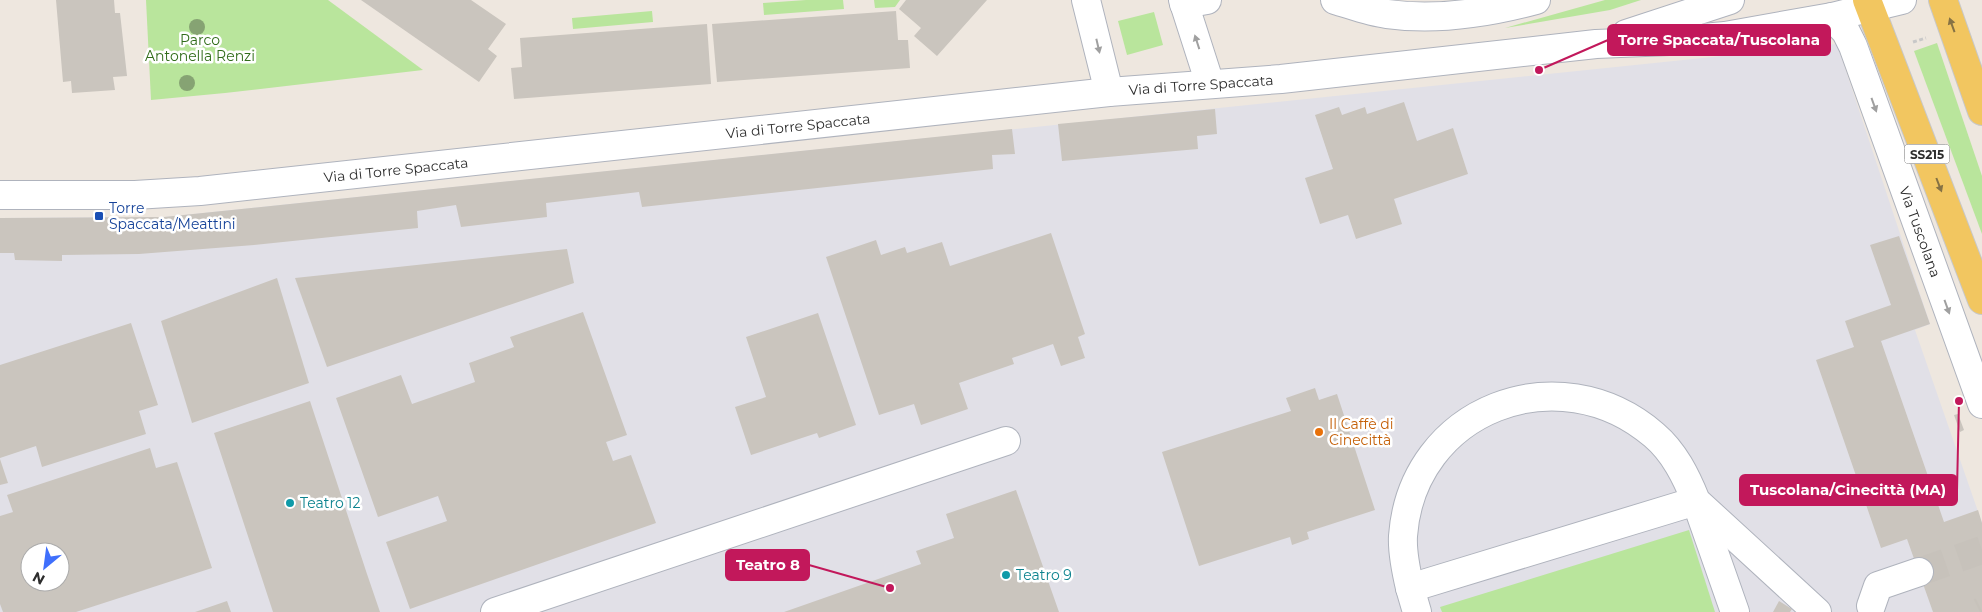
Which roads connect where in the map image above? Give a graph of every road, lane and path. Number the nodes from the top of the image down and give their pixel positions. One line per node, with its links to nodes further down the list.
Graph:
1 (1086, 0): 18 (street, one-way to 18)
2 (1335, 0): 3 (street)
3 (1536, 0)
4 (1673, 0): 13 (street)
5 (1730, 0): 13 (street, Via di Torre Spaccata)
6 (1902, 0): 9 (street, Via di Torre Spaccata)
7 (1943, 0): 14 (main road, one-way to 7)
8 (1192, 1): 17 (street, one-way to 8)
9 (1868, 4): 10 (street, Via di Torre Spaccata); 15 (street); 21 (main road, SS215, one-way to 21)
10 (1832, 17): 13 (street, Via di Torre Spaccata); 15 (street, Via Tuscolana)
11 (1932, 37): 12 (path)
12 (1909, 43)
13 (1596, 44): 17 (street, Via di Torre Spaccata)
14 (1962, 50): 16 (street); 19 (main road)
15 (1858, 59): 22 (street, Via Tuscolana, one-way to 22)
16 (1982, 78)
17 (1210, 84): 18 (street, Via di Torre Spaccata)
18 (1109, 92): 20 (street, Via di Torre Spaccata)
19 (1982, 111)
20 (0, 195)
21 (1982, 300)
22 (1982, 404)
23 (1006, 441): 28 (street)
24 (1696, 501): 26 (street); 26 (street); 29 (street); 30 (street)
25 (1919, 572): 27 (street)
26 (1413, 600)
27 (1867, 610)
28 (495, 612)
29 (1735, 612)
30 (1817, 612)

